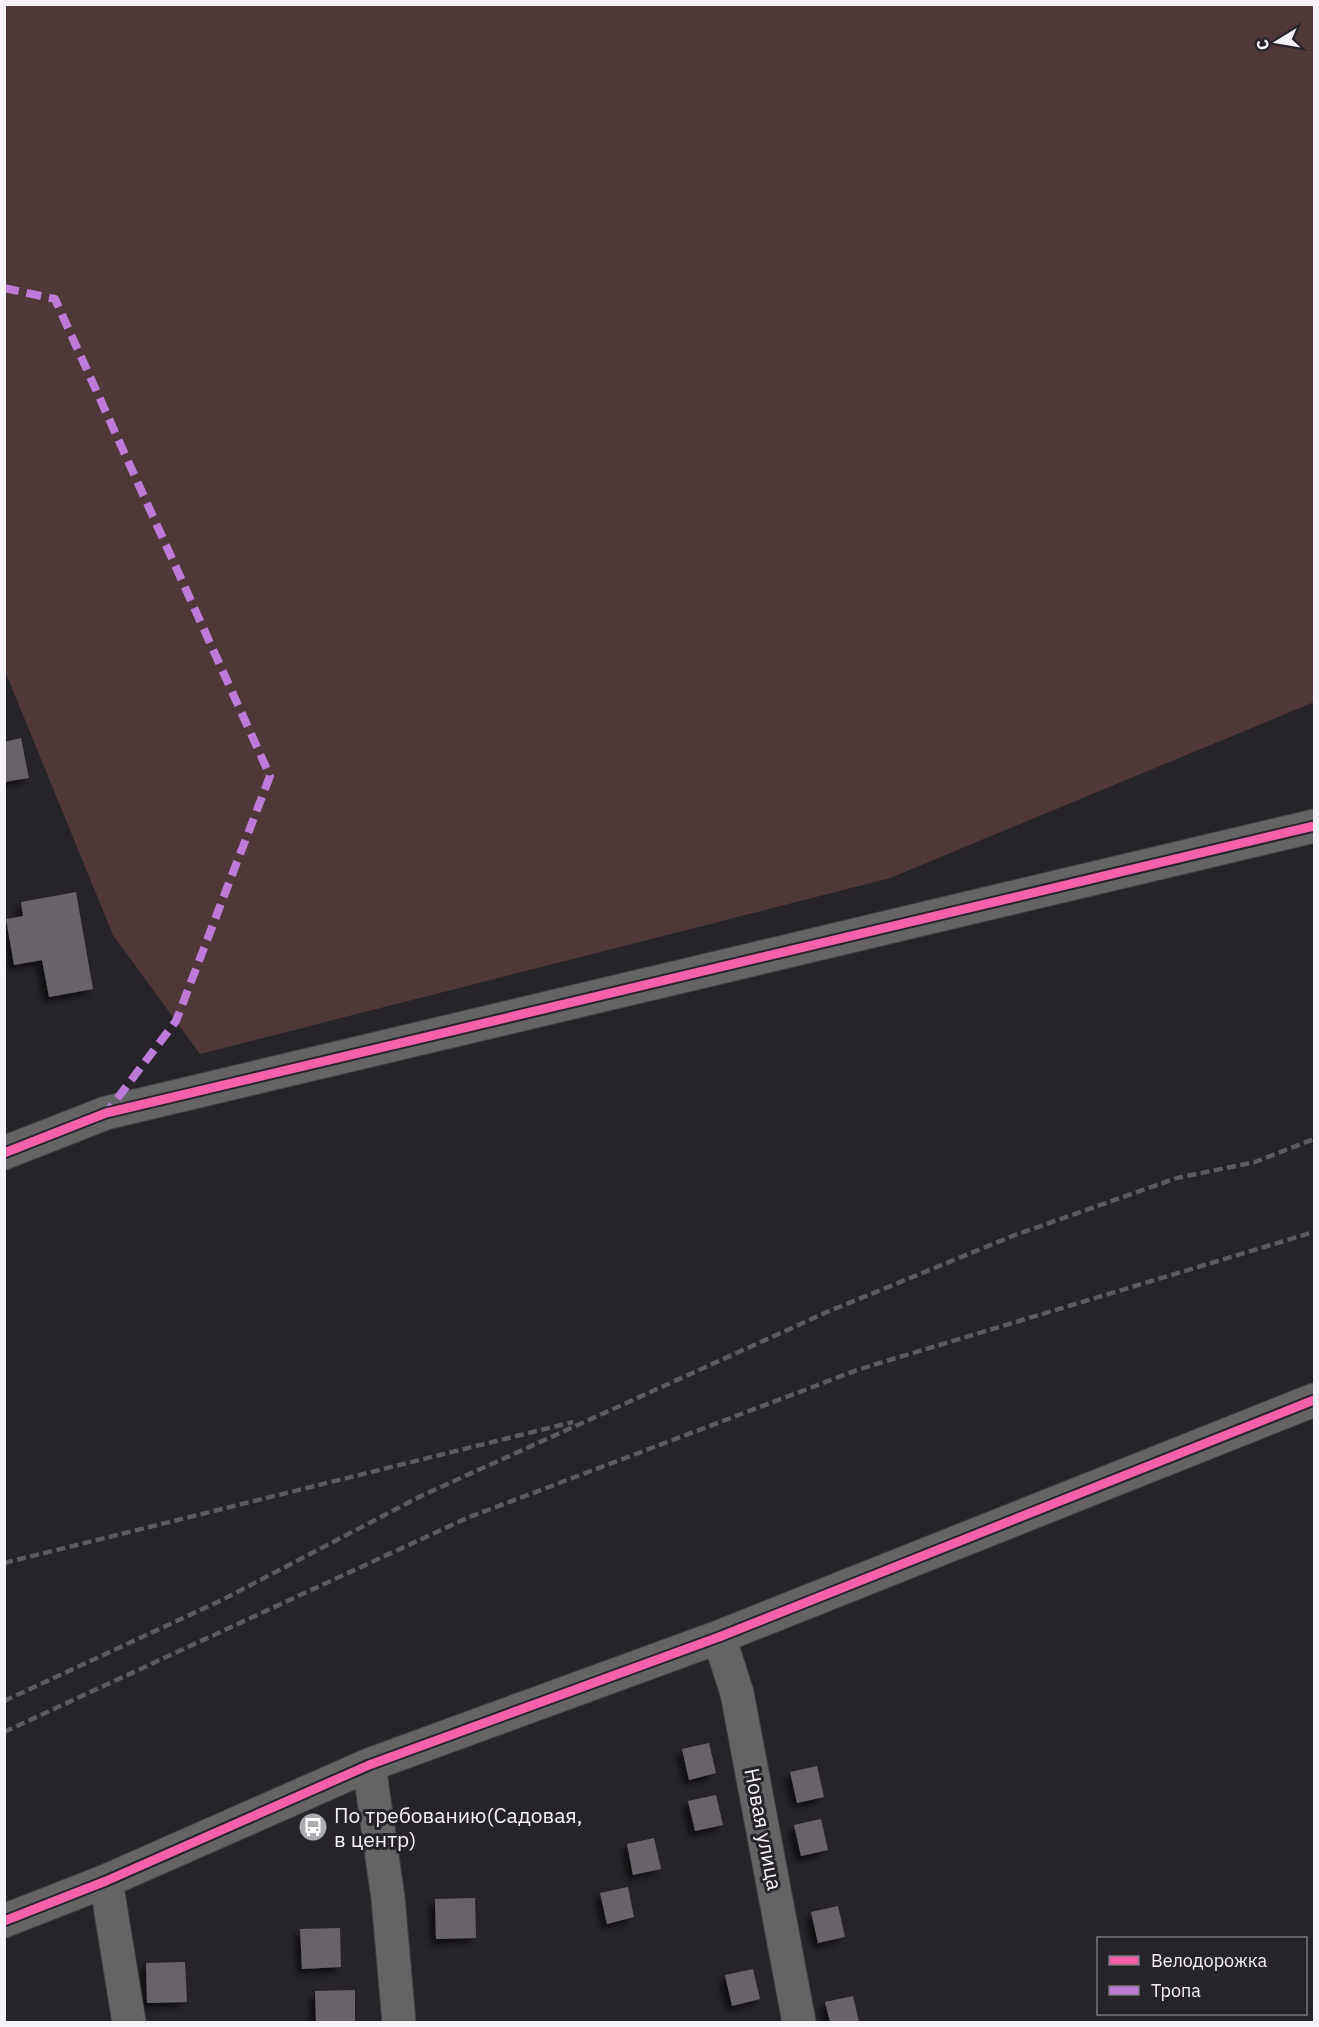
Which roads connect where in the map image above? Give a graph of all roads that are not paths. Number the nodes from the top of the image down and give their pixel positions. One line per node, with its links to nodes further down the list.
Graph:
1 (1314, 826): 2 (street)
2 (4, 1153)
3 (1314, 1400): 4 (street)
4 (719, 1637): 5 (street); 10 (street, Новая улица)
5 (369, 1765): 6 (street); 9 (street)
6 (106, 1881): 7 (street); 8 (street)
7 (4, 1921)
8 (129, 2022)
9 (399, 2022)
10 (799, 2022)

